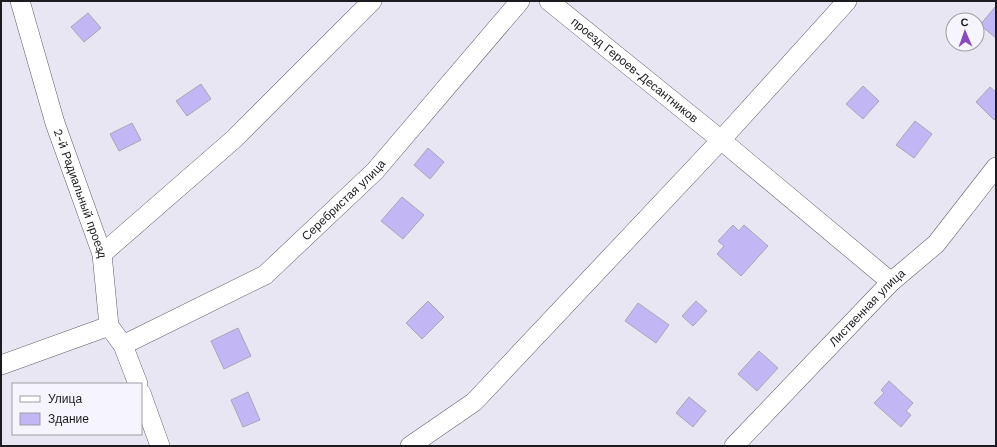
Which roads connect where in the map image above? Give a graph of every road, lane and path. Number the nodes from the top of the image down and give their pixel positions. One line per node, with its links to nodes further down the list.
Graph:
1 (20, 1): 8 (street, 2-й Радиальный проезд)
2 (372, 1): 8 (street)
3 (520, 1): 11 (street, Серебристая улица)
4 (549, 1): 6 (street, проезд Героев-Десантников)
5 (847, 1): 6 (street)
6 (721, 140): 9 (street, проезд Героев-Десантников); 16 (street)
7 (996, 167): 9 (street, Лиственная улица)
8 (102, 254): 10 (street, 2-й Радиальный проезд)
9 (892, 282): 17 (street, Лиственная улица)
10 (109, 326): 11 (street); 12 (street)
11 (123, 345): 13 (street)
12 (1, 365)
13 (138, 383)
14 (142, 396): 15 (street)
15 (160, 446)
16 (410, 446)
17 (734, 446)

